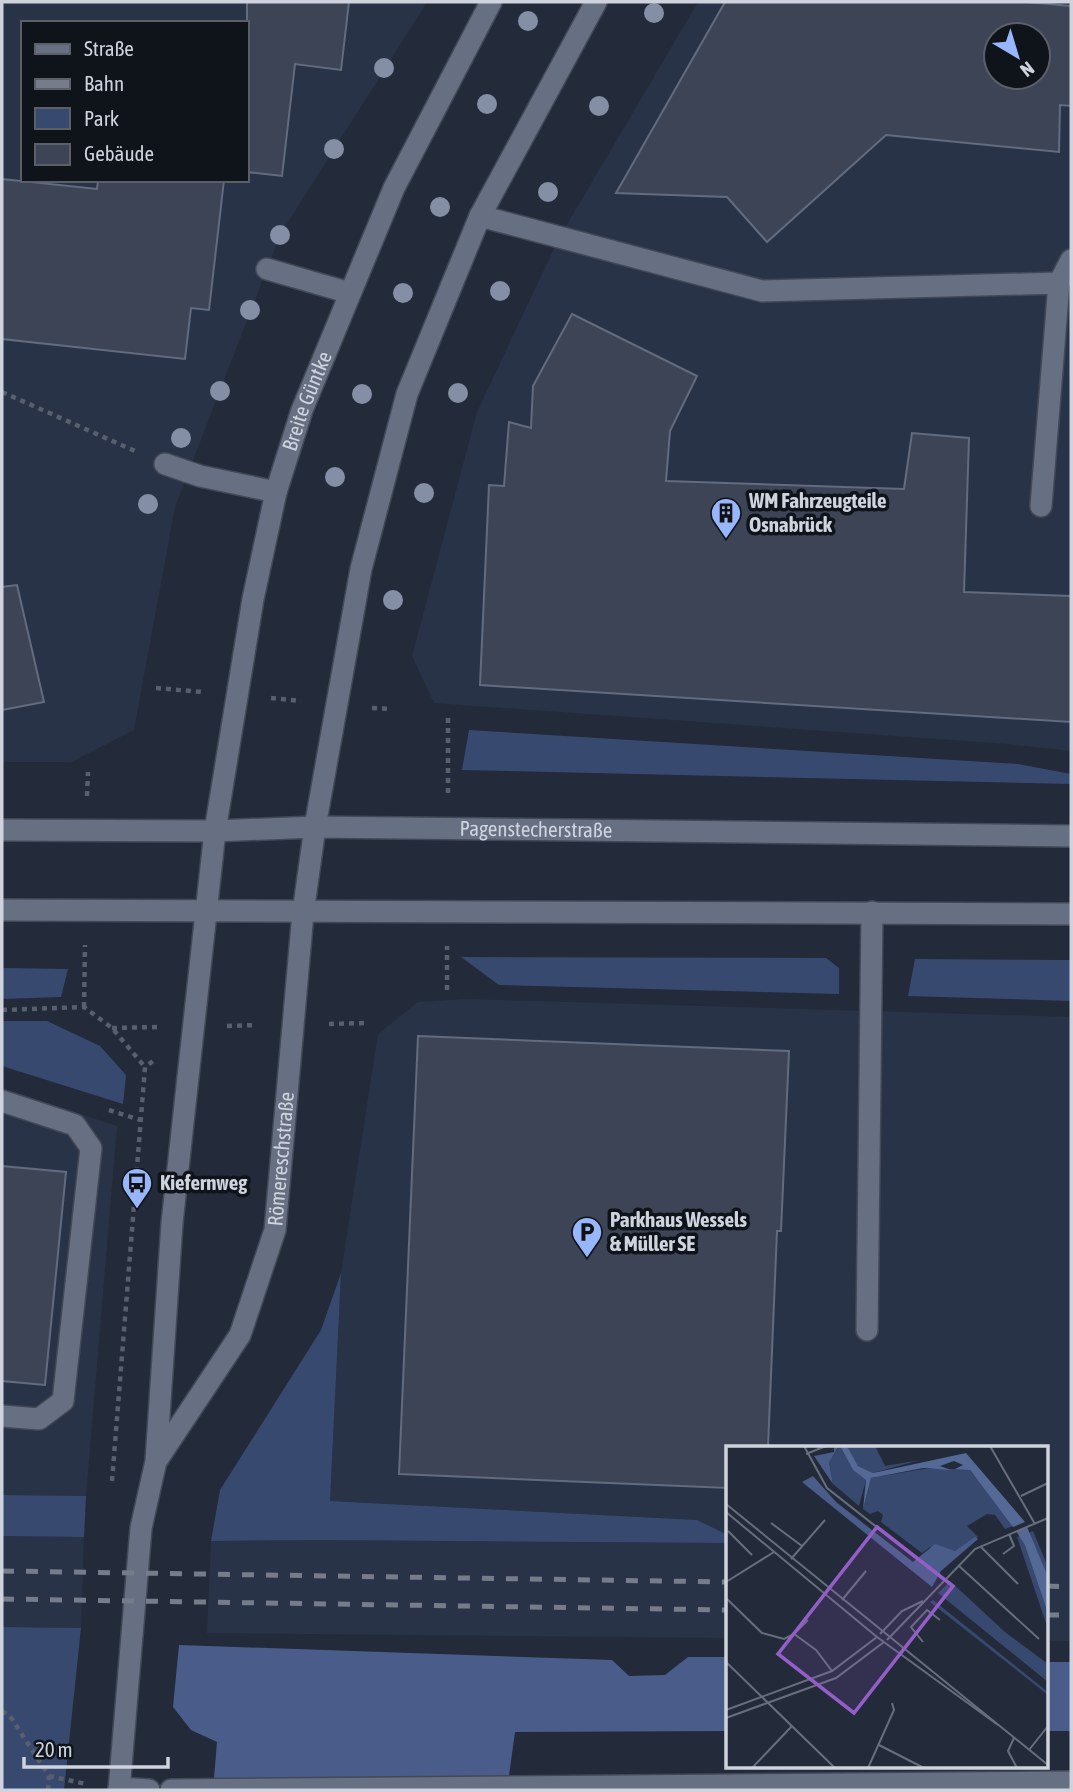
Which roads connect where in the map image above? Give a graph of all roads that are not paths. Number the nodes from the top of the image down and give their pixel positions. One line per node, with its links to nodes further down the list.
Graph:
1 (491, 2): 7 (main road, Breite Güntke)
2 (596, 2): 3 (main road)
3 (480, 216): 6 (main road); 11 (main road)
4 (1071, 260): 6 (main road)
5 (267, 269): 7 (main road)
6 (1059, 283): 10 (main road)
7 (350, 293): 9 (main road, Breite Güntke)
8 (165, 464): 9 (main road)
9 (276, 492): 13 (main road, Breite Güntke)
10 (1041, 506)
11 (314, 827): 13 (main road, Pagenstecherstraße); 14 (main road, Pagenstecherstraße); 18 (main road, Römereschstraße)
12 (2, 830): 13 (main road, Pagenstecherstraße)
13 (215, 831): 16 (main road, Römereschstraße)
14 (1071, 836)
15 (2, 910): 16 (main road)
16 (206, 910): 18 (main road); 23 (main road, Römereschstraße)
17 (872, 912): 18 (main road); 19 (main road); 21 (main road)
18 (303, 913): 23 (main road, Römereschstraße)
19 (1071, 914)
20 (2, 1101): 22 (main road)
21 (867, 1330)
22 (2, 1416)
23 (156, 1461): 25 (main road, Römereschstraße)
24 (1071, 1782): 27 (main road)
25 (119, 1789): 26 (main road)
26 (149, 1790)
27 (171, 1790)

